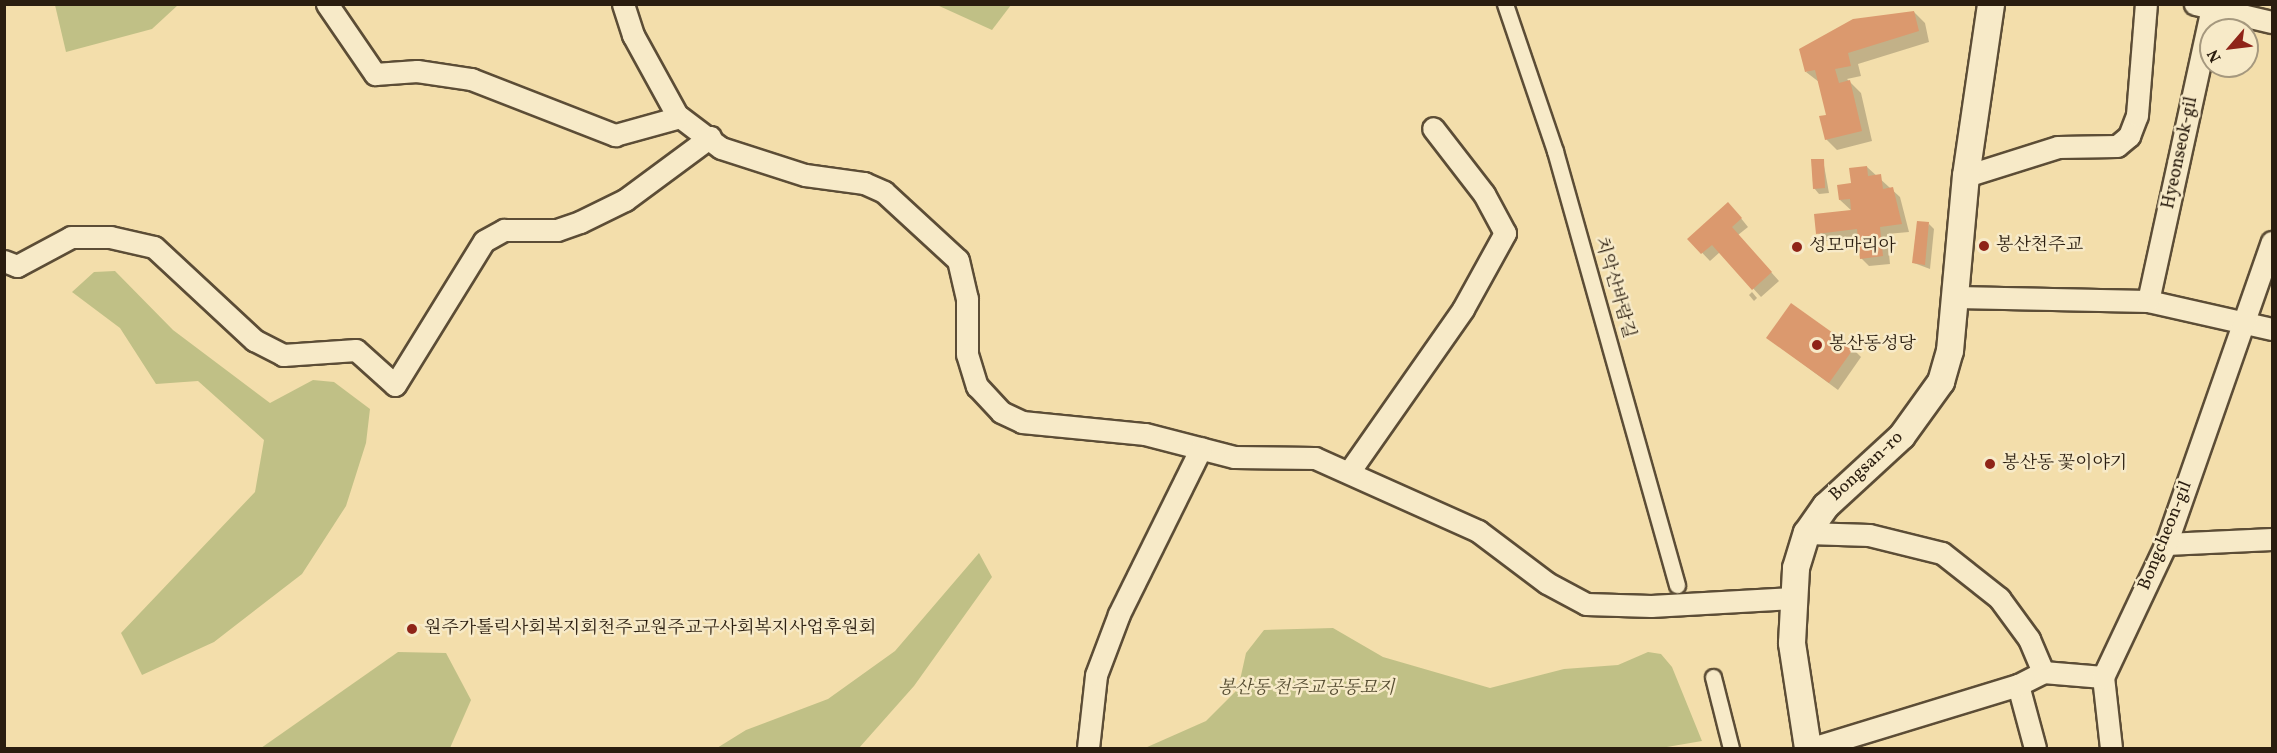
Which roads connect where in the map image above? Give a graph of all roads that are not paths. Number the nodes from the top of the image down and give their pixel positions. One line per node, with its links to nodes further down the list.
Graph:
1 (327, 4): 8 (street)
2 (623, 4): 8 (street)
3 (1505, 4): 23 (street, 치악산바람길)
4 (1991, 4): 11 (street, Bongsan-ro)
5 (2146, 4): 11 (street)
6 (2207, 6): 7 (street); 15 (street, Hyeonseok-gil)
7 (2272, 22)
8 (678, 117): 10 (street)
9 (1433, 128): 19 (street)
10 (710, 137): 13 (street); 18 (street)
11 (1965, 176): 14 (street, Bongsan-ro)
12 (2272, 242): 16 (street, Bongcheon-gil)
13 (4, 261)
14 (1956, 297): 15 (street); 20 (street, Bongsan-ro)
15 (2148, 301): 16 (street)
16 (2245, 323): 17 (street); 22 (street, Bongcheon-gil)
17 (2272, 329)
18 (1201, 448): 19 (street); 29 (street)
19 (1349, 472): 24 (street)
20 (1807, 533): 24 (street, Bongsan-ro); 25 (street)
21 (2272, 539): 22 (street)
22 (2166, 544): 27 (street, Bongcheon-gil)
23 (1677, 585)
24 (1793, 598): 31 (street, Bongsan-ro)
25 (2043, 672): 27 (street); 28 (street, Bongsan-ro)
26 (1713, 677): 30 (street)
27 (2103, 677): 33 (street)
28 (2018, 685): 31 (street, Bongsan-ro); 32 (street)
29 (1088, 748)
30 (1731, 748)
31 (1810, 748)
32 (2035, 748)
33 (2111, 748)

